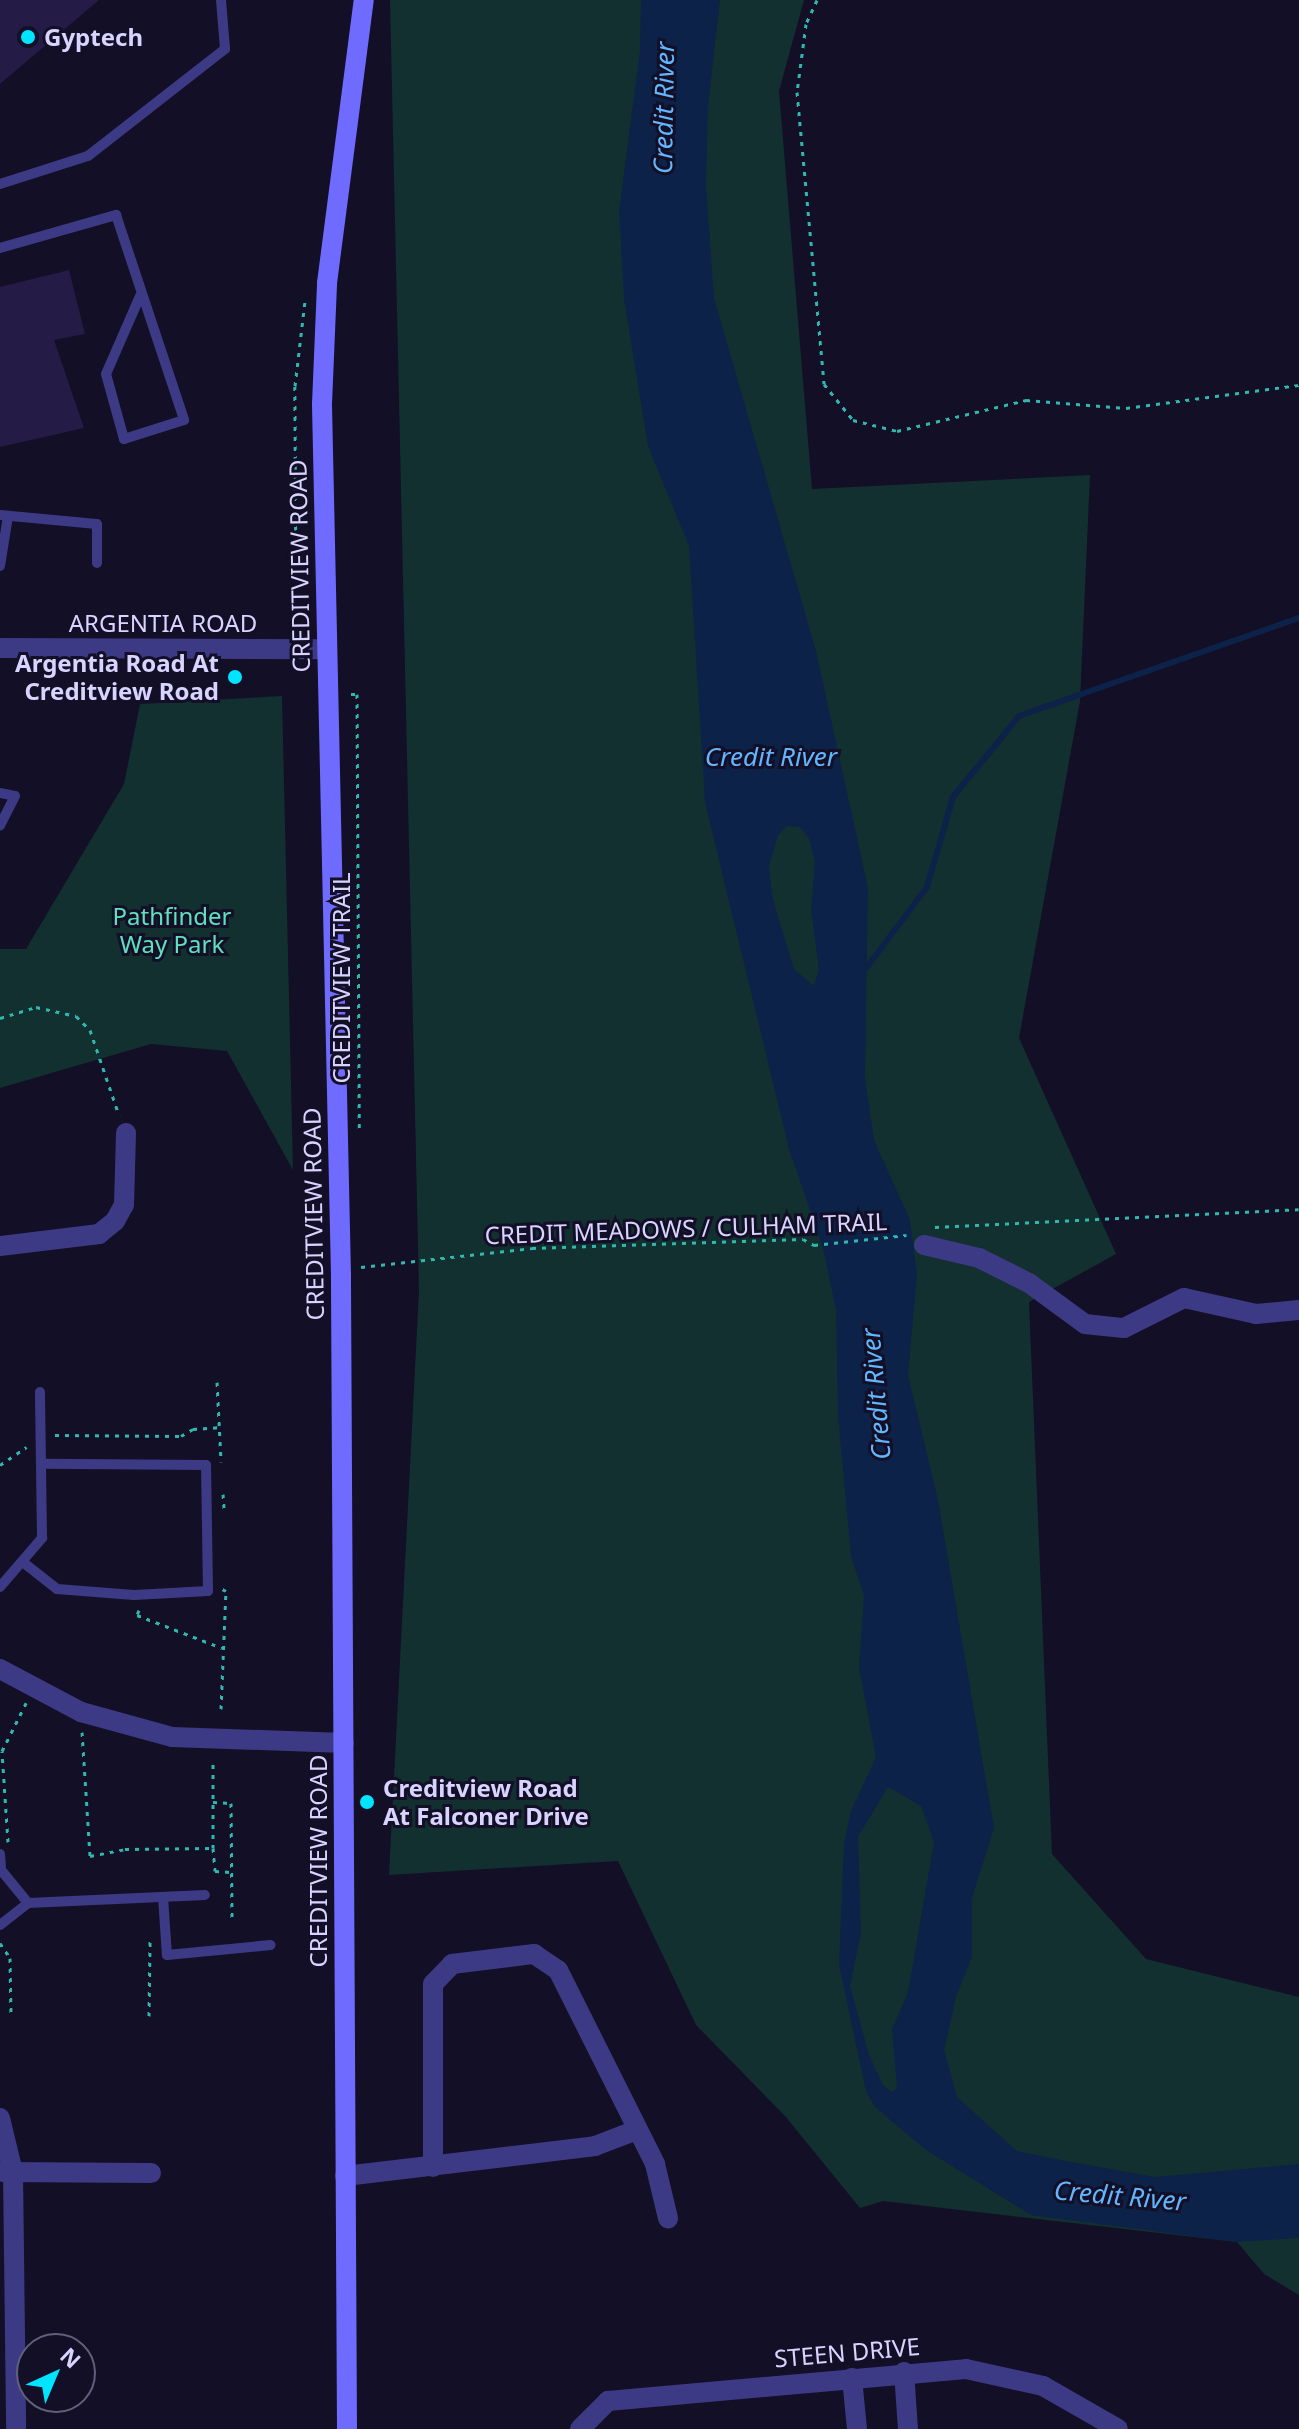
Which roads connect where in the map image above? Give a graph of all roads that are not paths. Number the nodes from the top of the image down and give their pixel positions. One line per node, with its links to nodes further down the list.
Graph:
1 (221, 0): 3 (lane)
2 (364, 0): 10 (main road, CREDITVIEW ROAD)
3 (0, 184)
4 (0, 248): 5 (lane)
5 (140, 296): 5 (lane)
6 (4, 515): 7 (lane); 8 (lane)
7 (97, 563)
8 (0, 566)
9 (0, 648): 10 (street, ARGENTIA ROAD)
10 (325, 649): 22 (main road, CREDITVIEW ROAD)
11 (0, 793): 12 (lane)
12 (0, 825)
13 (126, 1133): 15 (street)
14 (923, 1235): 16 (street)
15 (0, 1246)
16 (1299, 1310)
17 (40, 1392): 18 (lane)
18 (43, 1464): 19 (lane); 19 (lane)
19 (24, 1563): 20 (lane)
20 (0, 1587)
21 (0, 1669): 22 (street)
22 (344, 1743): 35 (main road, CREDITVIEW ROAD)
23 (0, 1854): 24 (lane)
24 (1, 1870): 27 (lane)
25 (205, 1895): 26 (lane)
26 (163, 1897): 27 (lane); 29 (lane)
27 (28, 1903): 28 (lane)
28 (0, 1925)
29 (271, 1945)
30 (0, 2118): 33 (street)
31 (637, 2130): 32 (street); 32 (street); 36 (street)
32 (433, 2167): 35 (street)
33 (7, 2172): 34 (street); 39 (street)
34 (151, 2173)
35 (345, 2176): 40 (main road, CREDITVIEW ROAD)
36 (668, 2218)
37 (904, 2372): 38 (street, STEEN DRIVE); 43 (street); 44 (street, STEEN DRIVE)
38 (852, 2378): 41 (street, STEEN DRIVE); 42 (street)
39 (16, 2429)
40 (347, 2429)
41 (580, 2429)
42 (857, 2429)
43 (908, 2429)
44 (1118, 2429)

